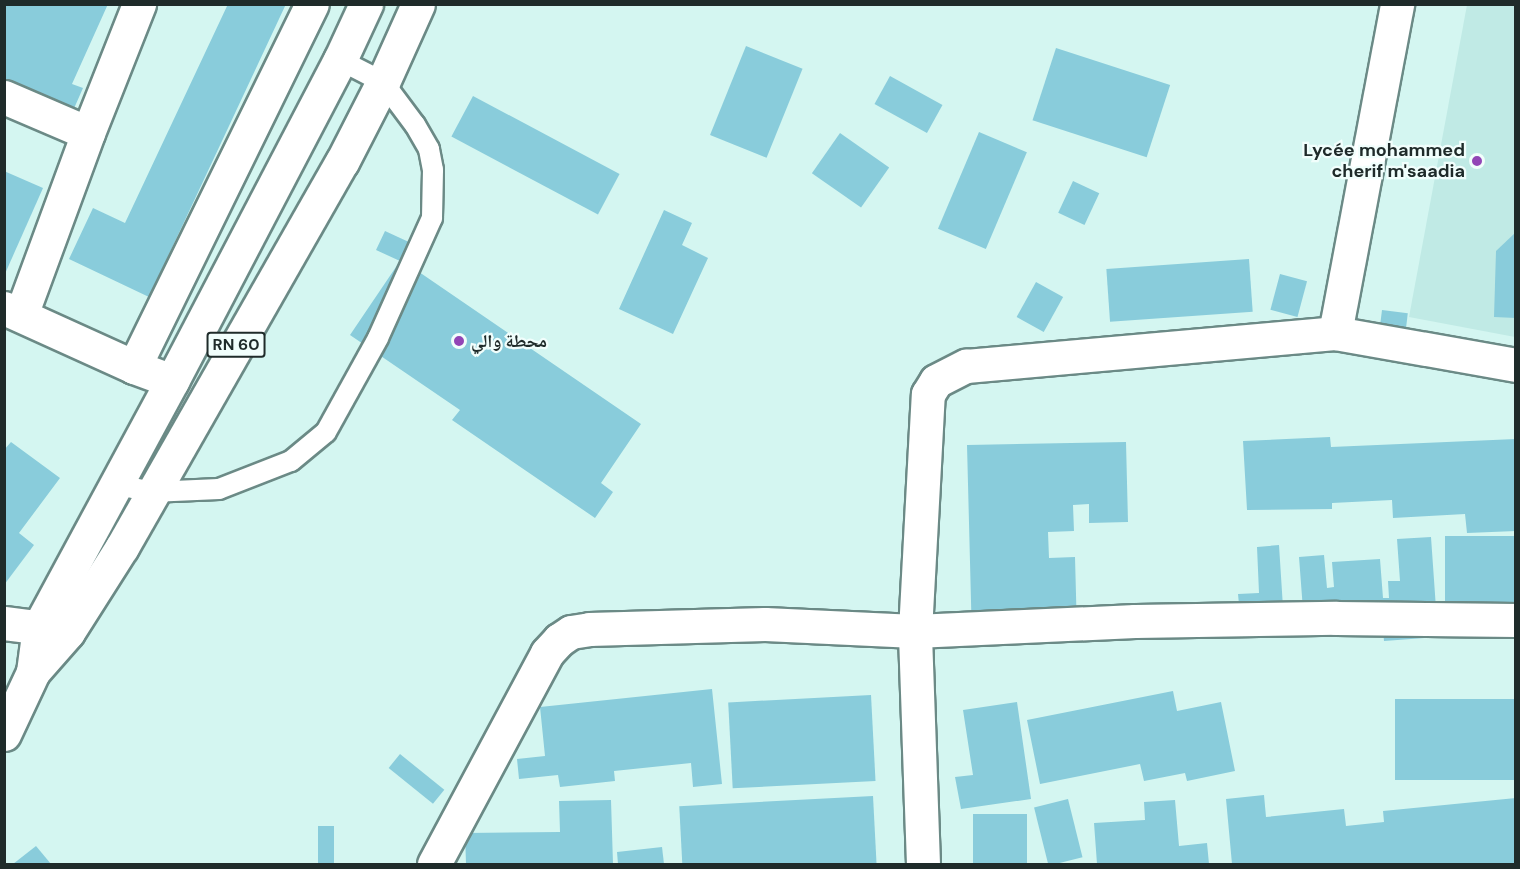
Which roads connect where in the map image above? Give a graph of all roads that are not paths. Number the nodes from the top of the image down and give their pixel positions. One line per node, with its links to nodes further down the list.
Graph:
1 (139, 4): 9 (street)
2 (312, 4): 13 (street)
3 (366, 4): 6 (street, RN 60)
4 (418, 4): 7 (street, RN 60)
5 (1397, 4): 11 (street)
6 (340, 60): 7 (lane); 14 (street, RN 60)
7 (383, 82): 16 (street, RN 60); 16 (lane)
8 (4, 97): 9 (street)
9 (88, 133): 10 (street)
10 (13, 311): 13 (street)
11 (1335, 333): 12 (street); 20 (street)
12 (1515, 365)
13 (134, 367): 14 (street)
14 (172, 381): 15 (street, RN 60)
15 (114, 484): 16 (lane); 19 (street, RN 60)
16 (151, 492): 21 (street, RN 60)
17 (1515, 620): 20 (street)
18 (4, 623): 19 (street)
19 (39, 627): 21 (street, RN 60)
20 (915, 631): 23 (street); 24 (street)
21 (33, 672): 22 (street, RN 60)
22 (4, 734)
23 (434, 864)
24 (923, 864)

